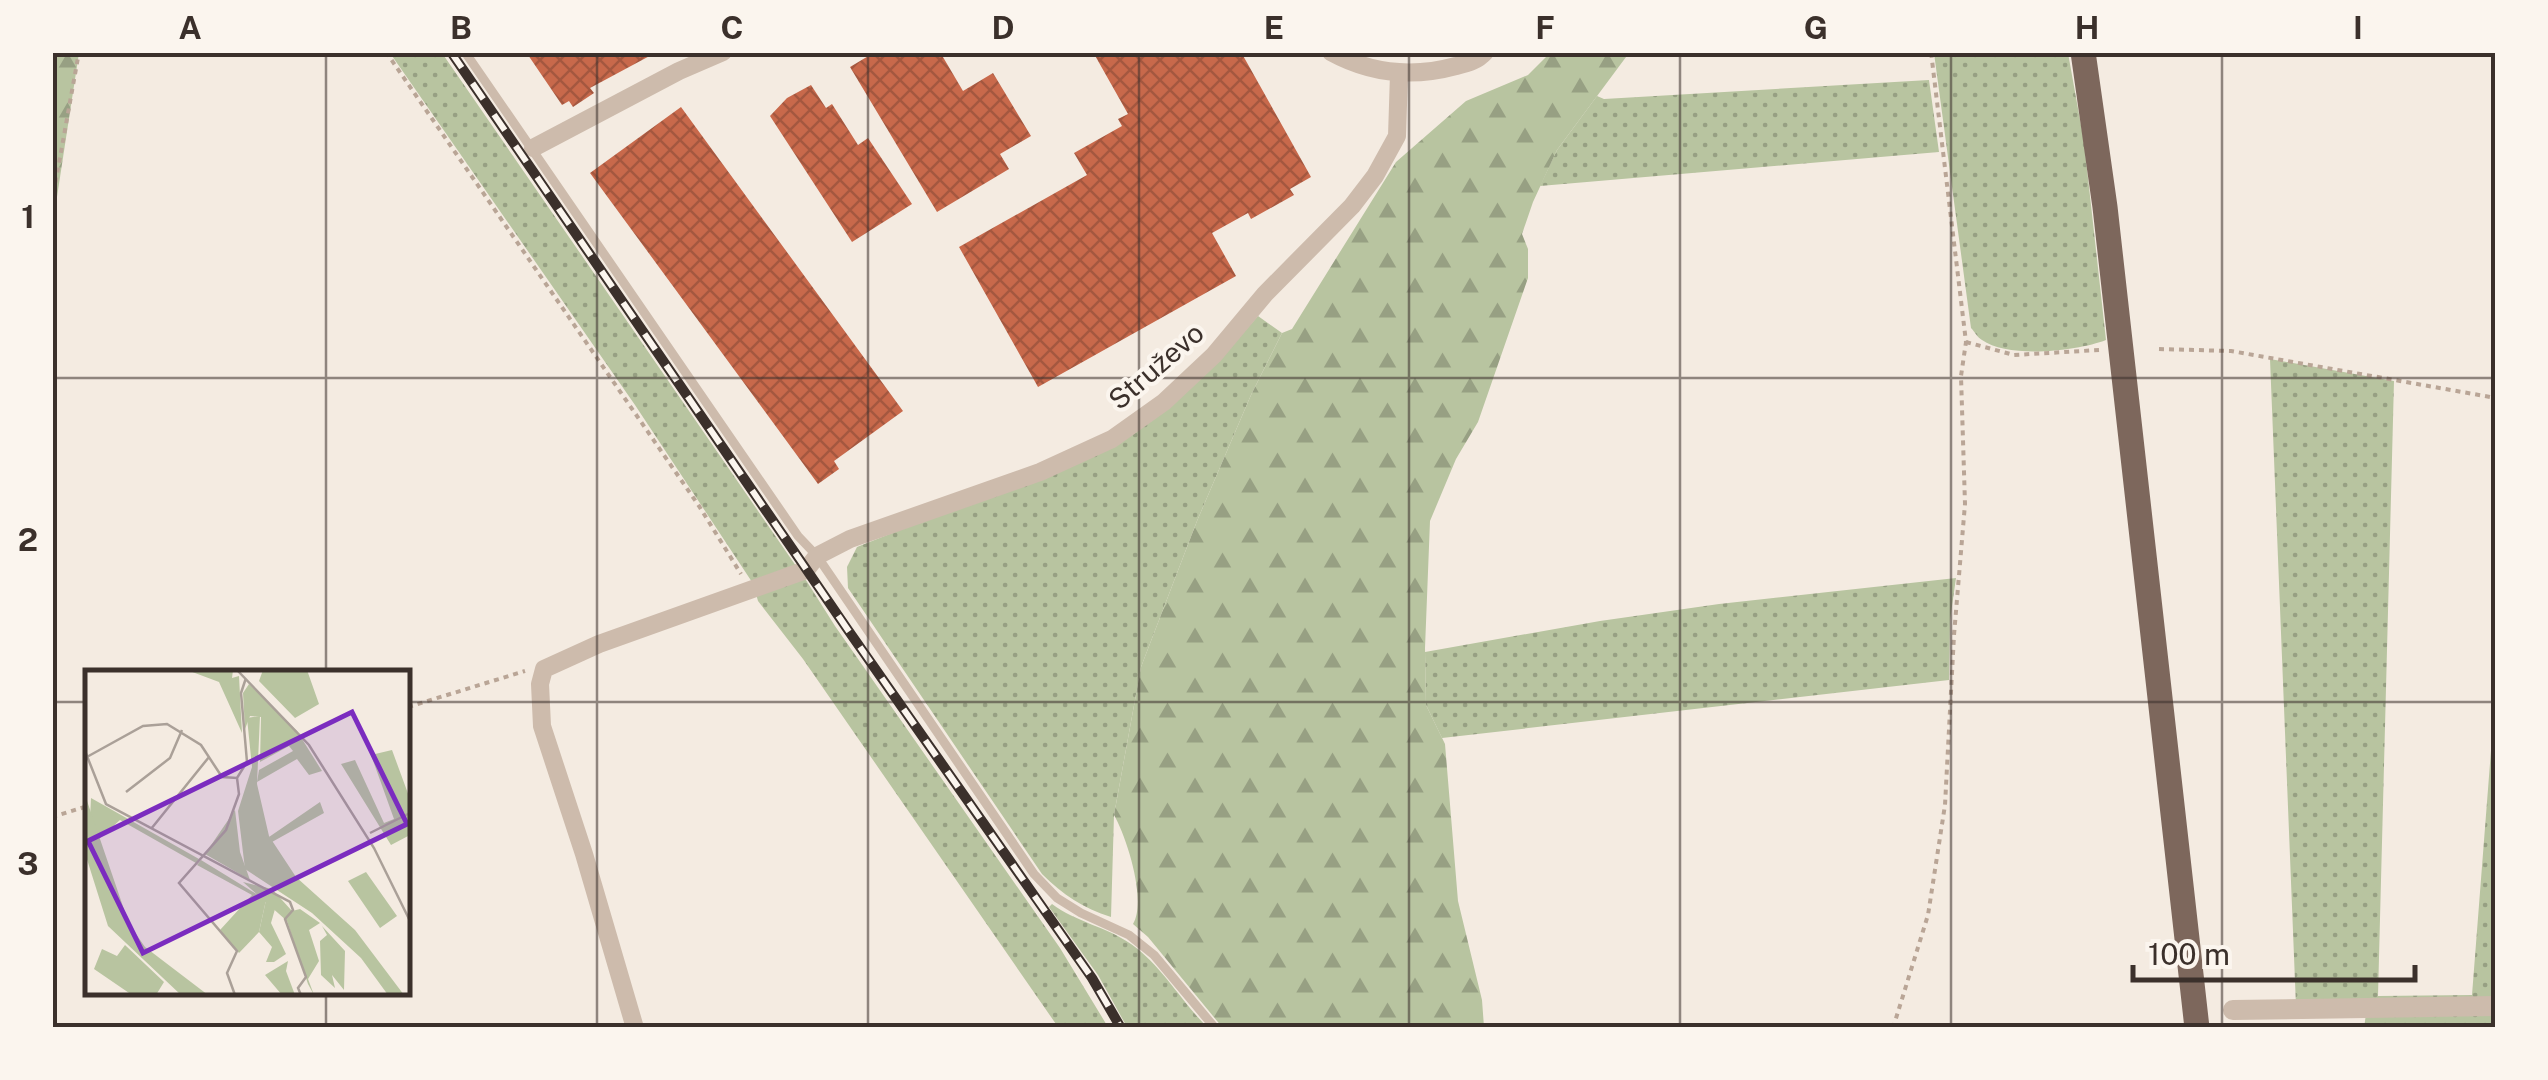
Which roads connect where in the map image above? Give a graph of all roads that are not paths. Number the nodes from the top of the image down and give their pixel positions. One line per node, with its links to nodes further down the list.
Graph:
1 (465, 52): 7 (lane)
2 (724, 52): 7 (street)
3 (1331, 52): 6 (street)
4 (1485, 52): 6 (street)
5 (2083, 52): 13 (main road)
6 (1399, 74): 8 (street, Struževo)
7 (533, 148): 8 (lane)
8 (817, 556): 11 (street, Struževo); 12 (lane)
9 (2496, 1006): 10 (street)
10 (2233, 1010)
11 (635, 1028)
12 (1214, 1028)
13 (2197, 1028)

